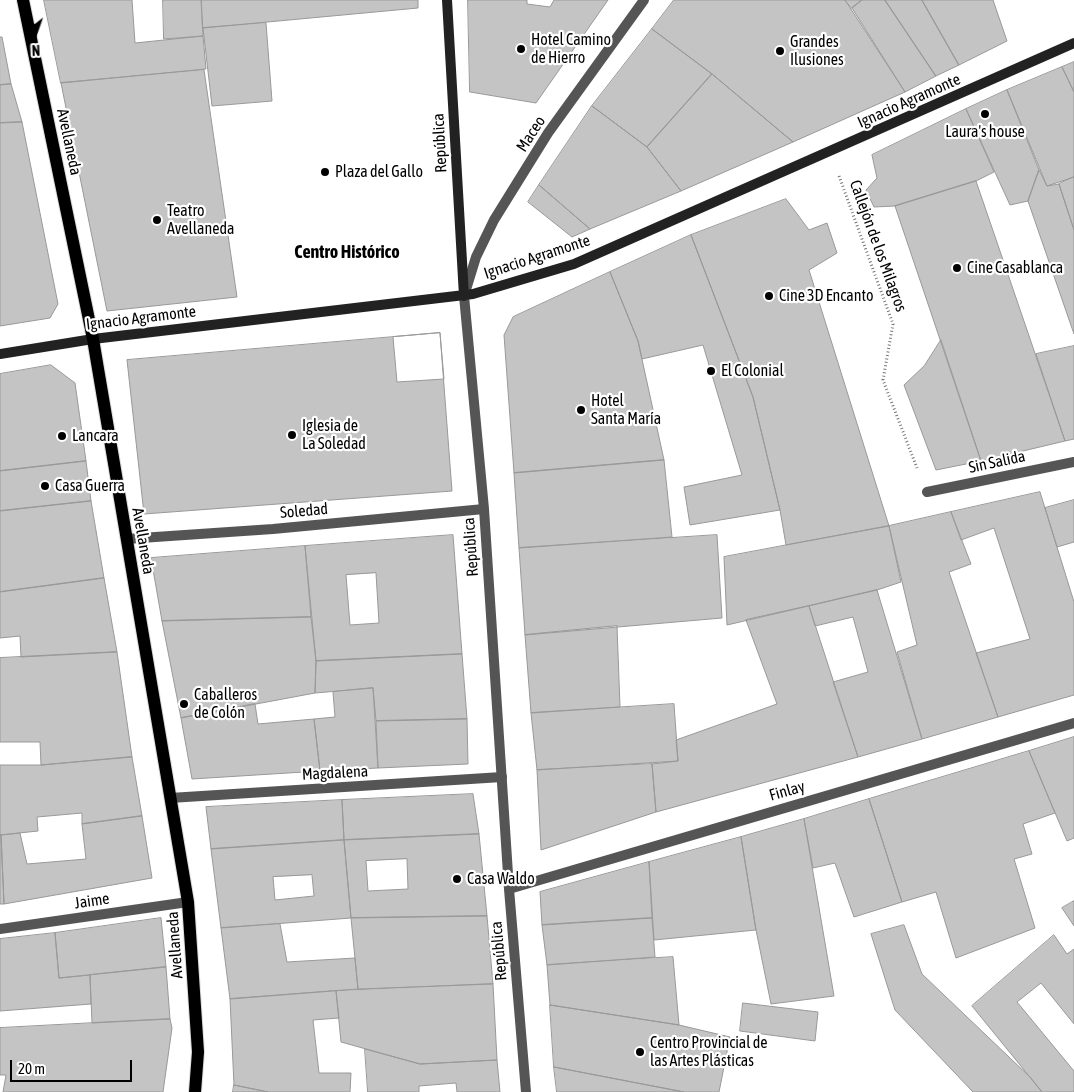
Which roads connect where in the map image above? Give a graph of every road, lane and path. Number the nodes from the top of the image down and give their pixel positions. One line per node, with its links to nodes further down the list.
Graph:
1 (23, 0): 7 (main road, Avellaneda)
2 (447, 0): 6 (main road, República)
3 (644, 0): 6 (street, Maceo)
4 (1074, 43): 5 (main road, Ignacio Agramonte)
5 (831, 152): 6 (main road, Ignacio Agramonte); 10 (path, Callejón de los Milagros)
6 (464, 296): 7 (main road, Ignacio Agramonte); 11 (street, República)
7 (93, 338): 8 (main road, Ignacio Agramonte); 12 (main road, Avellaneda)
8 (0, 354)
9 (1074, 462): 10 (street, Sin Salida)
10 (927, 492)
11 (484, 509): 12 (street, Soledad); 14 (street, República)
12 (126, 539): 15 (main road, Avellaneda)
13 (1074, 723): 16 (street, Finlay)
14 (502, 778): 15 (street, Magdalena); 16 (street, República)
15 (170, 798): 17 (main road, Avellaneda)
16 (509, 889): 20 (street, República)
17 (188, 902): 18 (street, Jaime); 19 (main road, Avellaneda)
18 (0, 929)
19 (195, 1092)
20 (526, 1092)

